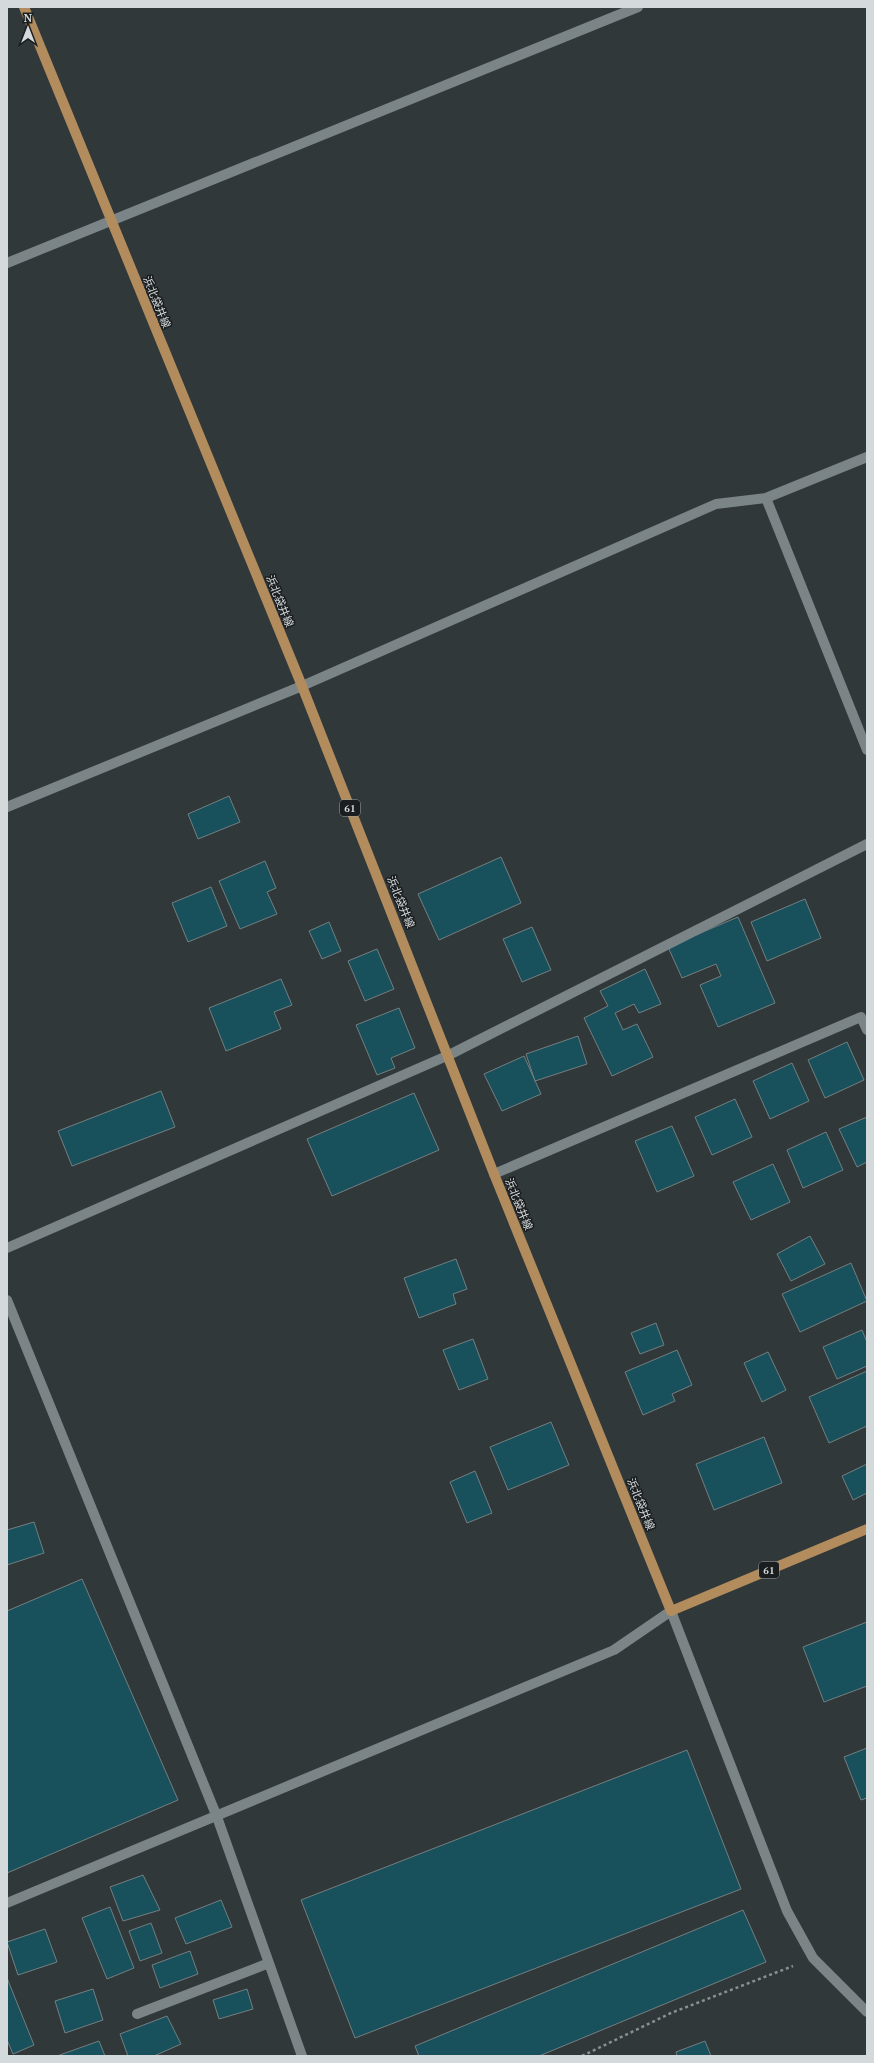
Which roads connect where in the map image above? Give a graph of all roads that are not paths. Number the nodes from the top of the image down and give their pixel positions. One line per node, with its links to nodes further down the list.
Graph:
1 (24, 7): 3 (main road, 浜北袋井線 / 61)
2 (638, 7): 3 (street)
3 (111, 221): 4 (street); 7 (main road, 浜北袋井線 / 61)
4 (7, 263)
5 (867, 457): 6 (street)
6 (766, 498): 7 (street); 8 (street)
7 (302, 686): 9 (street); 12 (main road, 浜北袋井線 / 61)
8 (867, 750)
9 (7, 807)
10 (867, 844): 12 (street)
11 (867, 1030): 13 (street)
12 (449, 1055): 13 (main road, 浜北袋井線 / 61); 14 (street)
13 (494, 1174): 17 (main road, 浜北袋井線 / 61)
14 (7, 1248)
15 (7, 1300): 18 (street)
16 (867, 1529): 17 (main road, 61)
17 (672, 1611): 18 (street); 21 (street)
18 (217, 1817): 19 (street); 20 (street)
19 (7, 1903)
20 (269, 1963): 22 (street); 23 (street)
21 (867, 2012)
22 (136, 2014)
23 (302, 2056)

